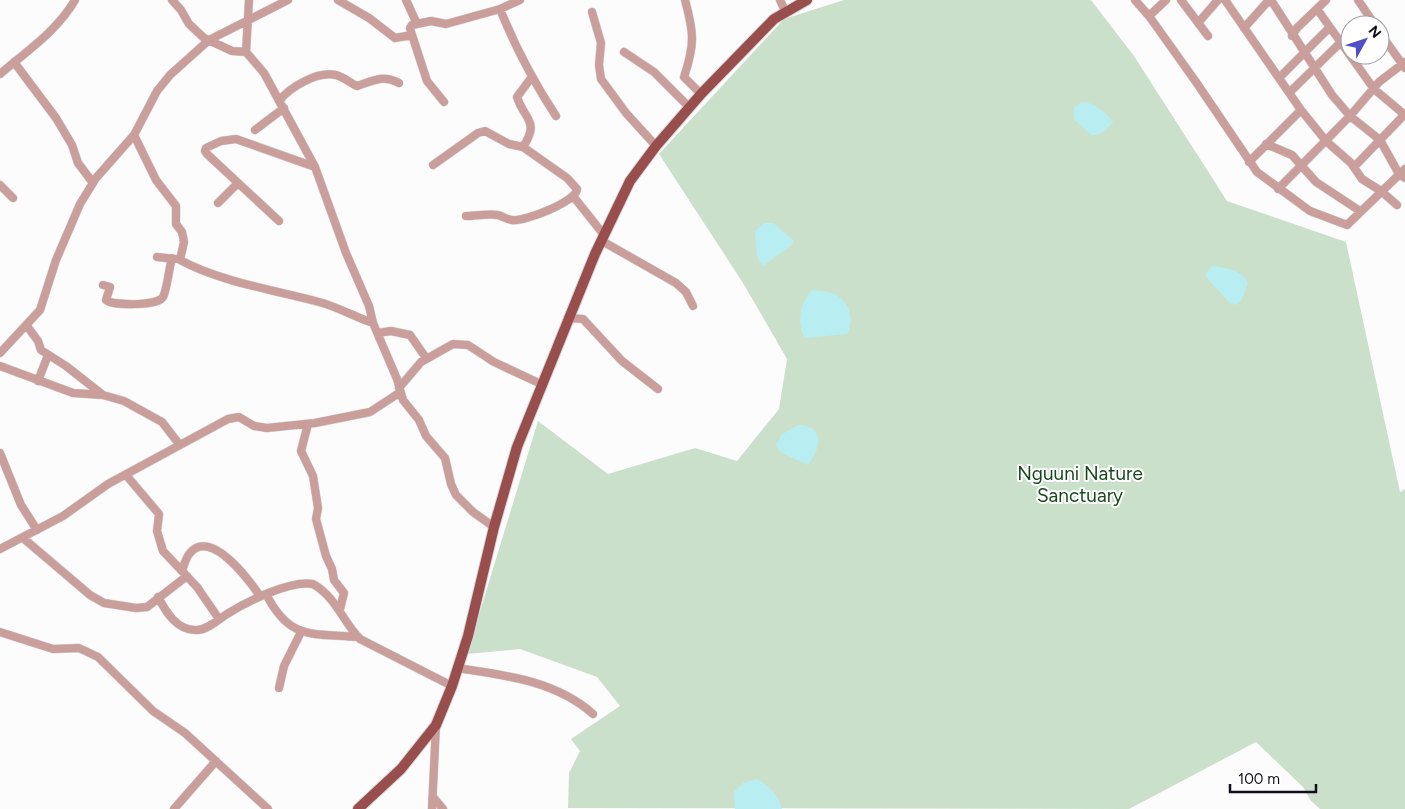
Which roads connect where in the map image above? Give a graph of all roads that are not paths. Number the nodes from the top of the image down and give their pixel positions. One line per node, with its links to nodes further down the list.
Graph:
1 (76, 0): 39 (street)
2 (172, 0): 33 (street)
3 (249, 0): 25 (street)
4 (288, 0): 25 (street)
5 (338, 0): 30 (street)
6 (406, 0): 27 (street)
7 (520, 0): 19 (street)
8 (685, 0): 49 (street)
9 (780, 0): 21 (street)
10 (808, 0): 21 (main road)
11 (1135, 0): 24 (street)
12 (1166, 0): 24 (street)
13 (1181, 0): 26 (street)
14 (1218, 0): 26 (street)
15 (1225, 0): 28 (street)
16 (1270, 0): 28 (street); 32 (street)
17 (1326, 0): 20 (street)
18 (1358, 0): 23 (street)
19 (500, 9): 27 (street); 45 (street)
20 (1316, 9): 29 (street); 32 (street)
21 (785, 11): 49 (main road)
22 (592, 12): 62 (street)
23 (1368, 15)
24 (1149, 16): 64 (street)
25 (247, 22): 33 (street); 36 (street)
26 (1198, 23): 31 (street)
27 (417, 24): 30 (street)
28 (1244, 28): 44 (street)
29 (1329, 28): 34 (street); 38 (street)
30 (412, 35): 50 (street)
31 (1208, 36)
32 (1292, 36): 38 (street)
33 (209, 40): 36 (street); 58 (street)
34 (1340, 43): 42 (street)
35 (1390, 46): 41 (street)
36 (246, 52): 51 (street)
37 (624, 52): 52 (street)
38 (1304, 54): 42 (street); 44 (street)
39 (14, 62): 43 (street); 70 (street)
40 (1356, 65): 47 (street)
41 (1404, 65): 47 (street)
42 (1314, 70): 48 (street); 56 (street)
43 (0, 74)
44 (1280, 77): 48 (street)
45 (531, 78): 55 (street); 63 (street)
46 (399, 83): 51 (street)
47 (1374, 90): 54 (street); 56 (street)
48 (1290, 92): 53 (street)
49 (701, 94): 52 (main road)
50 (444, 102)
51 (281, 104): 57 (street); 67 (street)
52 (689, 107): 62 (main road)
53 (1301, 110): 60 (street); 61 (street)
54 (1405, 114): 59 (street)
55 (556, 116)
56 (1350, 116): 59 (street); 60 (street)
57 (255, 130)
58 (134, 136): 70 (street); 84 (street)
59 (1380, 140): 68 (street); 69 (street)
60 (1326, 141): 65 (street); 68 (street)
61 (1266, 144): 64 (street); 65 (street)
62 (656, 146): 82 (main road)
63 (523, 147): 66 (street); 75 (street)
64 (1250, 162): 73 (street)
65 (1302, 164): 73 (street); 79 (street)
66 (433, 165)
67 (315, 167): 71 (street); 88 (street)
68 (1354, 167): 74 (street)
69 (1403, 174): 74 (street)
70 (93, 183): 89 (street)
71 (238, 183): 77 (street); 81 (street)
72 (0, 185): 76 (street)
73 (1278, 189): 79 (street)
74 (1381, 191): 78 (street); 79 (street)
75 (573, 196): 80 (street); 82 (street)
76 (13, 198)
77 (218, 203)
78 (1396, 205)
79 (1360, 211)
80 (466, 216)
81 (279, 221)
82 (603, 238): 86 (street); 87 (main road)
83 (157, 257): 84 (street)
84 (176, 259): 85 (street); 88 (street)
85 (103, 285)
86 (694, 306)
87 (568, 318): 96 (main road); 97 (street)
88 (373, 323): 90 (street)
89 (28, 326): 91 (street); 92 (street)
90 (378, 333): 93 (street); 98 (street)
91 (0, 352)
92 (48, 354): 95 (street); 99 (street)
93 (426, 358): 96 (street); 98 (street)
94 (0, 366): 95 (street)
95 (38, 381): 99 (street)
96 (541, 384): 104 (main road)
97 (658, 389)
98 (399, 391): 100 (street); 104 (street)
99 (103, 395): 101 (street)
100 (308, 424): 101 (street); 111 (street)
101 (179, 444): 103 (street)
102 (0, 452): 105 (street)
103 (126, 475): 105 (street); 108 (street)
104 (494, 527): 116 (main road)
105 (37, 530): 106 (street)
106 (23, 538): 107 (street); 110 (street)
107 (0, 549)
108 (185, 574): 109 (street); 110 (street); 112 (street)
109 (263, 595): 111 (street); 112 (street); 114 (street)
110 (158, 597): 112 (street)
111 (340, 609): 115 (street)
112 (219, 619)
113 (0, 632): 121 (street)
114 (301, 632): 115 (street); 118 (street)
115 (358, 637): 117 (street)
116 (457, 668): 117 (main road); 119 (street)
117 (452, 686): 120 (main road)
118 (279, 688)
119 (593, 714)
120 (436, 725): 122 (street); 125 (main road)
121 (216, 761): 123 (street); 124 (street)
122 (433, 797): 126 (street); 127 (street)
123 (174, 809)
124 (268, 809)
125 (358, 809)
126 (432, 809)
127 (442, 809)

